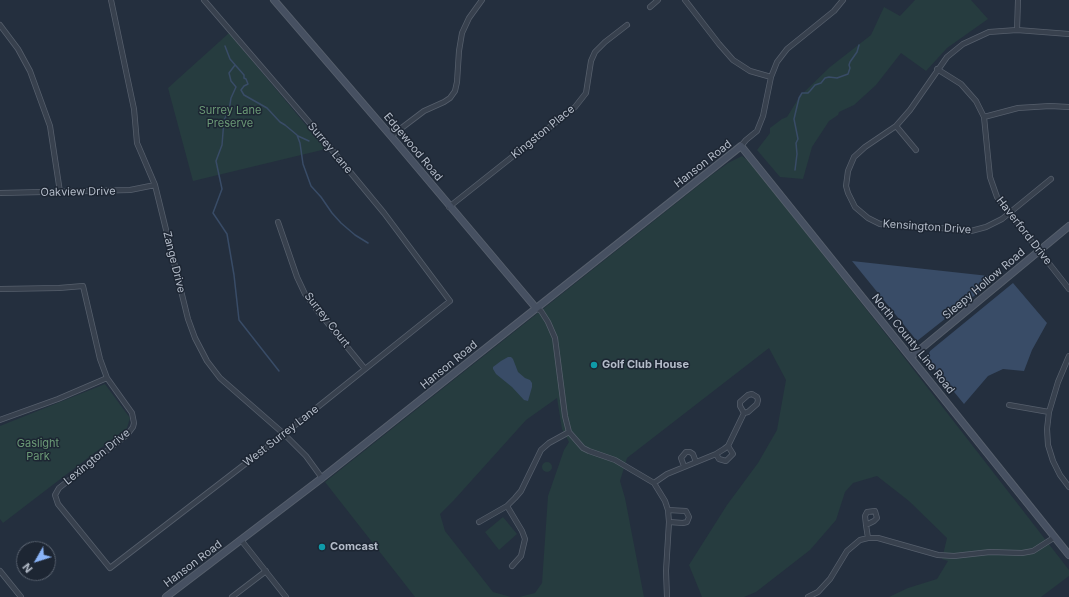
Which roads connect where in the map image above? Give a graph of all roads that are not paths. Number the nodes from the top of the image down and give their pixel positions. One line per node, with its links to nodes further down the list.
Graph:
1 (111, 0): 23 (street, Zange Drive)
2 (204, 0): 33 (street, Surrey Lane)
3 (274, 0): 19 (street, Edgewood Road)
4 (482, 0): 19 (street)
5 (658, 0): 9 (street)
6 (685, 0): 15 (street)
7 (843, 0): 15 (street)
8 (1018, 0): 12 (street)
9 (650, 7)
10 (0, 25): 24 (street)
11 (628, 25): 26 (street, Kingston Place)
12 (1017, 30): 13 (street, Kensington Drive); 14 (street, Kensington Drive)
13 (1069, 34)
14 (938, 69): 17 (street, Haverford Drive); 18 (street, Kensington Drive)
15 (770, 77): 20 (street)
16 (1069, 107): 17 (street)
17 (984, 118): 27 (street, Haverford Drive)
18 (896, 126): 21 (street); 27 (street, Kensington Drive)
19 (391, 136): 26 (street, Edgewood Road)
20 (741, 146): 34 (street, Hanson Road); 36 (street, North County Line Road)
21 (916, 150)
22 (1051, 179): 27 (street, Kensington Drive)
23 (155, 185): 24 (street, Oakview Drive); 44 (street, Zange Drive)
24 (60, 192): 25 (street, Oakview Drive)
25 (0, 193)
26 (449, 207): 34 (street, Edgewood Road)
27 (1010, 214): 30 (street, Haverford Drive)
28 (278, 222): 37 (street, Surrey Court)
29 (1069, 226): 30 (street, Sleepy Hollow Road)
30 (1040, 251): 31 (street, Haverford Drive); 36 (street, Sleepy Hollow Road)
31 (1069, 288)
32 (0, 289): 38 (street, Lexington Drive)
33 (450, 301): 37 (street, West Surrey Lane)
34 (536, 308): 43 (street); 49 (street, Hanson Road)
35 (1069, 356): 40 (street)
36 (911, 357): 57 (street, North County Line Road)
37 (365, 369): 44 (street, West Surrey Lane)
38 (107, 378): 42 (street); 62 (street, Lexington Drive)
39 (1009, 405): 40 (street)
40 (1049, 412): 51 (street)
41 (744, 413): 41 (street); 45 (street)
42 (0, 420)
43 (569, 432): 50 (street); 52 (street)
44 (284, 434): 49 (street, Zange Drive); 62 (street, West Surrey Lane)
45 (728, 446): 46 (street); 46 (street)
46 (716, 454): 47 (street)
47 (696, 462): 48 (street); 48 (street)
48 (684, 466): 50 (street)
49 (322, 478): 59 (street, Hanson Road)
50 (654, 482): 53 (street)
51 (1069, 487)
52 (507, 506): 54 (street); 61 (street)
53 (668, 510): 55 (street); 55 (street)
54 (479, 522)
55 (669, 522): 69 (street)
56 (866, 525): 58 (street)
57 (1055, 537): 58 (street); 60 (street, North County Line Road)
58 (868, 538): 70 (street)
59 (241, 540): 64 (street); 66 (street, Hanson Road)
60 (1069, 555)
61 (512, 566)
62 (110, 568)
63 (0, 571): 65 (street)
64 (266, 571): 67 (street); 68 (street)
65 (21, 597)
66 (166, 597)
67 (232, 597)
68 (286, 597)
69 (667, 597)
70 (808, 597)

